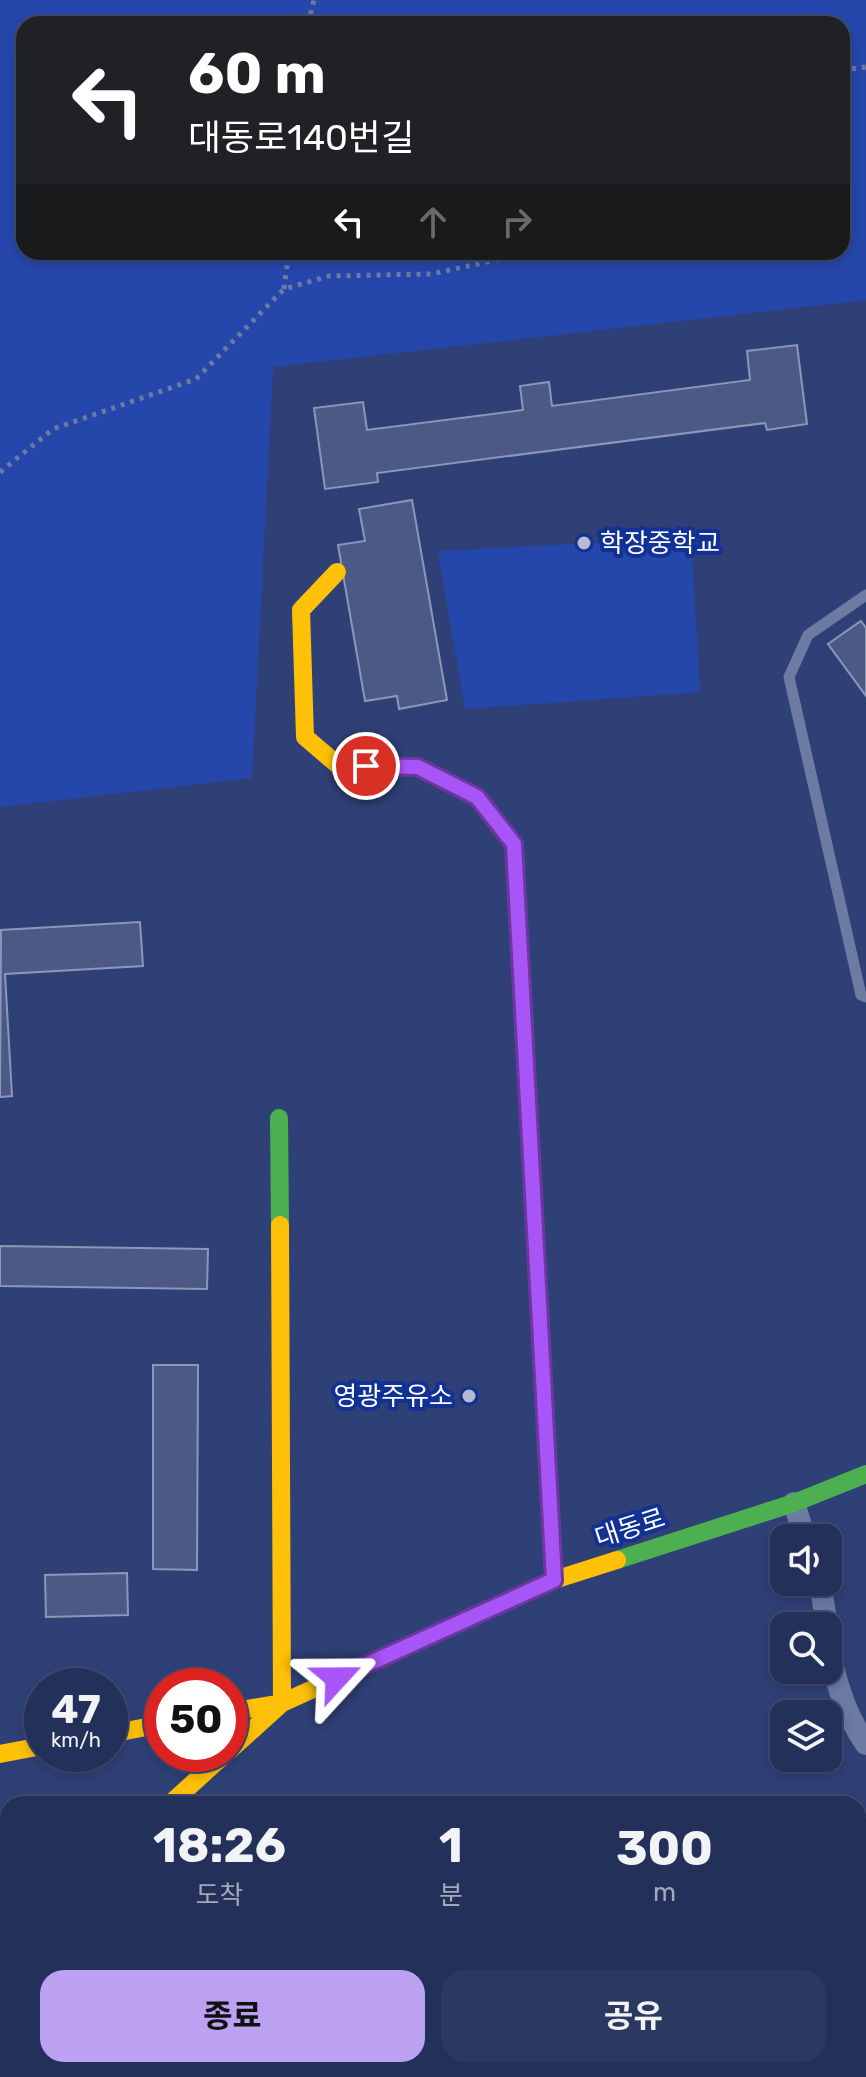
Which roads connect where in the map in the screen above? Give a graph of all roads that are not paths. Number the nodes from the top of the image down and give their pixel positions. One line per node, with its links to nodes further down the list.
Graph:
1 (337, 572): 8 (street)
2 (866, 595): 3 (lane)
3 (866, 997)
4 (279, 1118): 10 (street)
5 (866, 1474): 6 (street, 대동로)
6 (794, 1503): 7 (street); 8 (street, 대동로)
7 (801, 1524)
8 (554, 1580): 10 (street, 대동로)
9 (839, 1684): 13 (street)
10 (282, 1703): 11 (street); 12 (street, 대동로)
11 (248, 1709)
12 (248, 1734)
13 (866, 1744)
14 (24, 1749): 15 (street)
15 (0, 1754)
16 (205, 1772): 17 (street)
17 (179, 1796)

